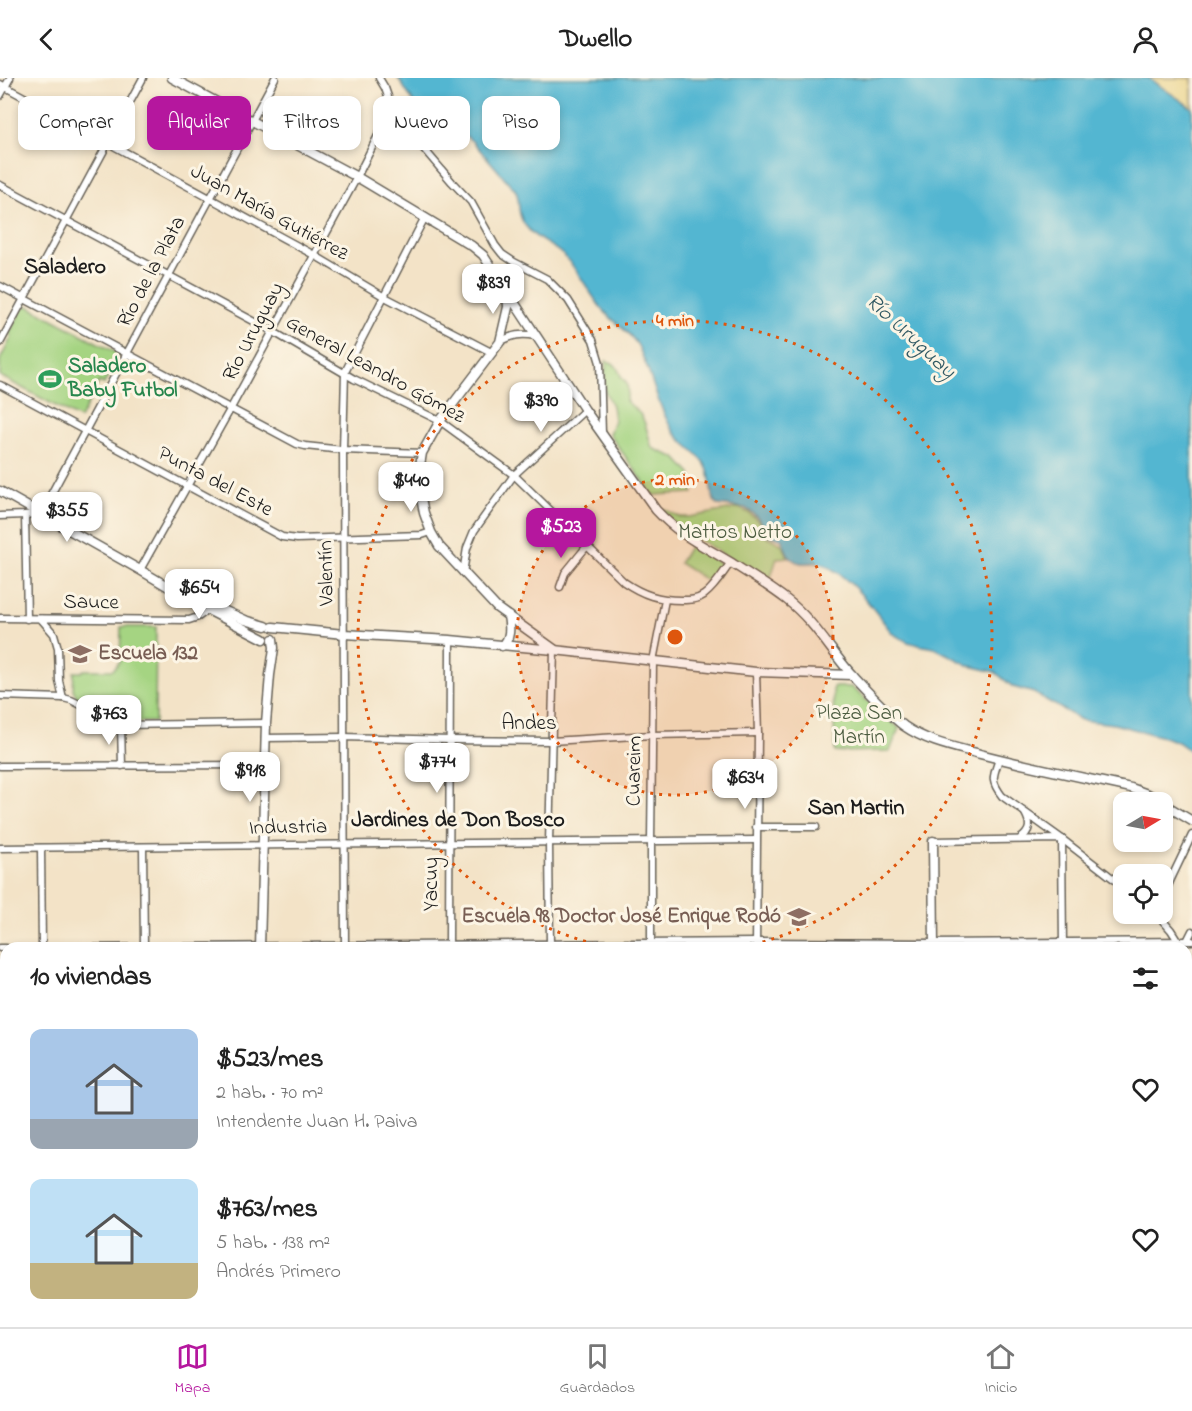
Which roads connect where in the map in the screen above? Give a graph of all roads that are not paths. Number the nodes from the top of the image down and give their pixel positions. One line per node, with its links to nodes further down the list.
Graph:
1 (10, 78): 6 (street)
2 (143, 78): 9 (street)
3 (172, 78): 11 (street)
4 (275, 78): 11 (street, Río de la Plata)
5 (379, 78): 10 (street)
6 (3, 85): 7 (street); 8 (street, Juan María Gutiérrez)
7 (0, 96)
8 (23, 96)
9 (133, 96)
10 (388, 96)
11 (252, 121): 16 (street); 18 (street, Río de la Plata)
12 (373, 145): 16 (street, Río Uruguay)
13 (105, 150): 20 (street)
14 (119, 150): 18 (street, Juan María Gutiérrez)
15 (425, 150): 39 (street)
16 (357, 177): 19 (street); 21 (street, Río Uruguay)
17 (0, 185): 20 (street, General Leandro Gómez)
18 (210, 199): 21 (street, Juan María Gutiérrez); 22 (street, Río de la Plata)
19 (425, 217): 24 (street); 25 (street, Valentín)
20 (66, 221): 22 (street, General Leandro Gómez); 26 (street)
21 (314, 255): 25 (street, Juan María Gutiérrez); 27 (street, Río Uruguay)
22 (169, 276): 27 (street, General Leandro Gómez); 32 (street, Río de la Plata)
23 (0, 286): 26 (street)
24 (507, 291): 28 (street); 29 (street)
25 (383, 296): 31 (street, Juan María Gutiérrez); 33 (street, Valentín)
26 (24, 299): 30 (street); 32 (street)
27 (272, 331): 33 (street, General Leandro Gómez); 35 (street, Río Uruguay)
28 (535, 336): 29 (street); 36 (street)
29 (500, 342): 31 (street)
30 (0, 343)
31 (491, 352): 37 (street)
32 (127, 353): 35 (street); 38 (street, Río de la Plata)
33 (345, 372): 37 (street, General Leandro Gómez); 40 (street, Valentín)
34 (0, 385): 38 (street, Punta del Este)
35 (231, 408): 40 (street); 43 (street, Río Uruguay)
36 (585, 410): 39 (street); 42 (street)
37 (440, 421): 41 (street); 42 (street, General Leandro Gómez)
38 (85, 430): 43 (street, Punta del Este); 45 (street, Río de la Plata)
39 (602, 435): 51 (street)
40 (343, 450): 41 (street); 49 (street, Valentín)
41 (422, 453): 48 (street)
42 (514, 475): 50 (street, General Leandro Gómez); 53 (street)
43 (188, 486): 49 (street, Punta del Este); 52 (street, Río Uruguay)
44 (0, 491): 45 (street)
45 (41, 513): 46 (street); 52 (street)
46 (25, 515): 47 (street); 59 (street)
47 (0, 516)
48 (431, 532): 49 (street, Punta del Este); 53 (street)
49 (343, 538): 63 (street, Valentín)
50 (587, 546): 54 (street); 55 (street, General Leandro Gómez)
51 (731, 562): 55 (street, General Leandro Gómez); 70 (street)
52 (143, 572): 56 (street)
53 (463, 573): 57 (street)
54 (560, 586)
55 (665, 600): 68 (street, Cuareim)
56 (210, 608): 60 (street, Sauce); 61 (street); 64 (street)
57 (508, 616): 66 (street); 67 (street)
58 (0, 618): 59 (street, Sauce)
59 (27, 619): 60 (street, Sauce)
60 (41, 619): 72 (street)
61 (269, 627): 62 (street); 64 (street); 64 (street)
62 (290, 630): 63 (street); 64 (street)
63 (344, 634): 65 (street); 77 (street, Valentín)
64 (270, 639): 73 (street)
65 (450, 640): 66 (street); 79 (street, Yacuy)
66 (502, 646): 67 (street)
67 (554, 650): 68 (street); 80 (street)
68 (653, 661): 69 (street); 76 (street, Cuareim)
69 (756, 672): 70 (street); 75 (street)
70 (852, 675): 81 (street)
71 (0, 696): 72 (street)
72 (63, 698): 74 (street)
73 (266, 723): 74 (street); 78 (street)
74 (121, 725): 84 (street)
75 (758, 733): 76 (street, Andes); 89 (street)
76 (652, 735): 80 (street, Andes); 95 (street, Cuareim)
77 (344, 737): 78 (street, Andes); 79 (street, Andes); 99 (street, Valentín)
78 (265, 738): 82 (street)
79 (449, 740): 80 (street, Andes); 98 (street, Yacuy)
80 (551, 741): 97 (street)
81 (999, 759): 85 (street); 87 (street)
82 (264, 765): 84 (street); 100 (street)
83 (0, 766): 84 (street)
84 (122, 766)
85 (1142, 792)
86 (1173, 810): 88 (street)
87 (1024, 812): 92 (street); 93 (street)
88 (1192, 821)
89 (756, 827): 90 (street); 94 (street)
90 (816, 827)
91 (1192, 835): 104 (street)
92 (1020, 839): 93 (street); 96 (street)
93 (1062, 839): 105 (street); 119 (street)
94 (756, 840): 95 (street, Industria); 117 (street)
95 (651, 841): 97 (street, Industria); 116 (street, Cuareim)
96 (933, 841): 118 (street)
97 (549, 842): 98 (street, Industria); 115 (street)
98 (448, 843): 99 (street, Industria); 114 (street, Yacuy)
99 (344, 844): 100 (street, Industria); 113 (street, Valentín)
100 (262, 845): 101 (street, Industria); 112 (street)
101 (143, 846): 103 (street, Industria); 111 (street)
102 (0, 848): 103 (street, Industria)
103 (41, 848): 110 (street)
104 (1173, 875)
105 (1113, 878)
106 (1166, 924): 108 (street)
107 (1192, 931): 109 (street)
108 (1178, 941): 109 (street); 120 (street)
109 (1190, 941)
110 (42, 942)
111 (144, 942)
112 (260, 942)
113 (345, 942)
114 (449, 942)
115 (550, 942)
116 (651, 942)
117 (756, 942)
118 (934, 942)
119 (1063, 942)
120 (1149, 942)

